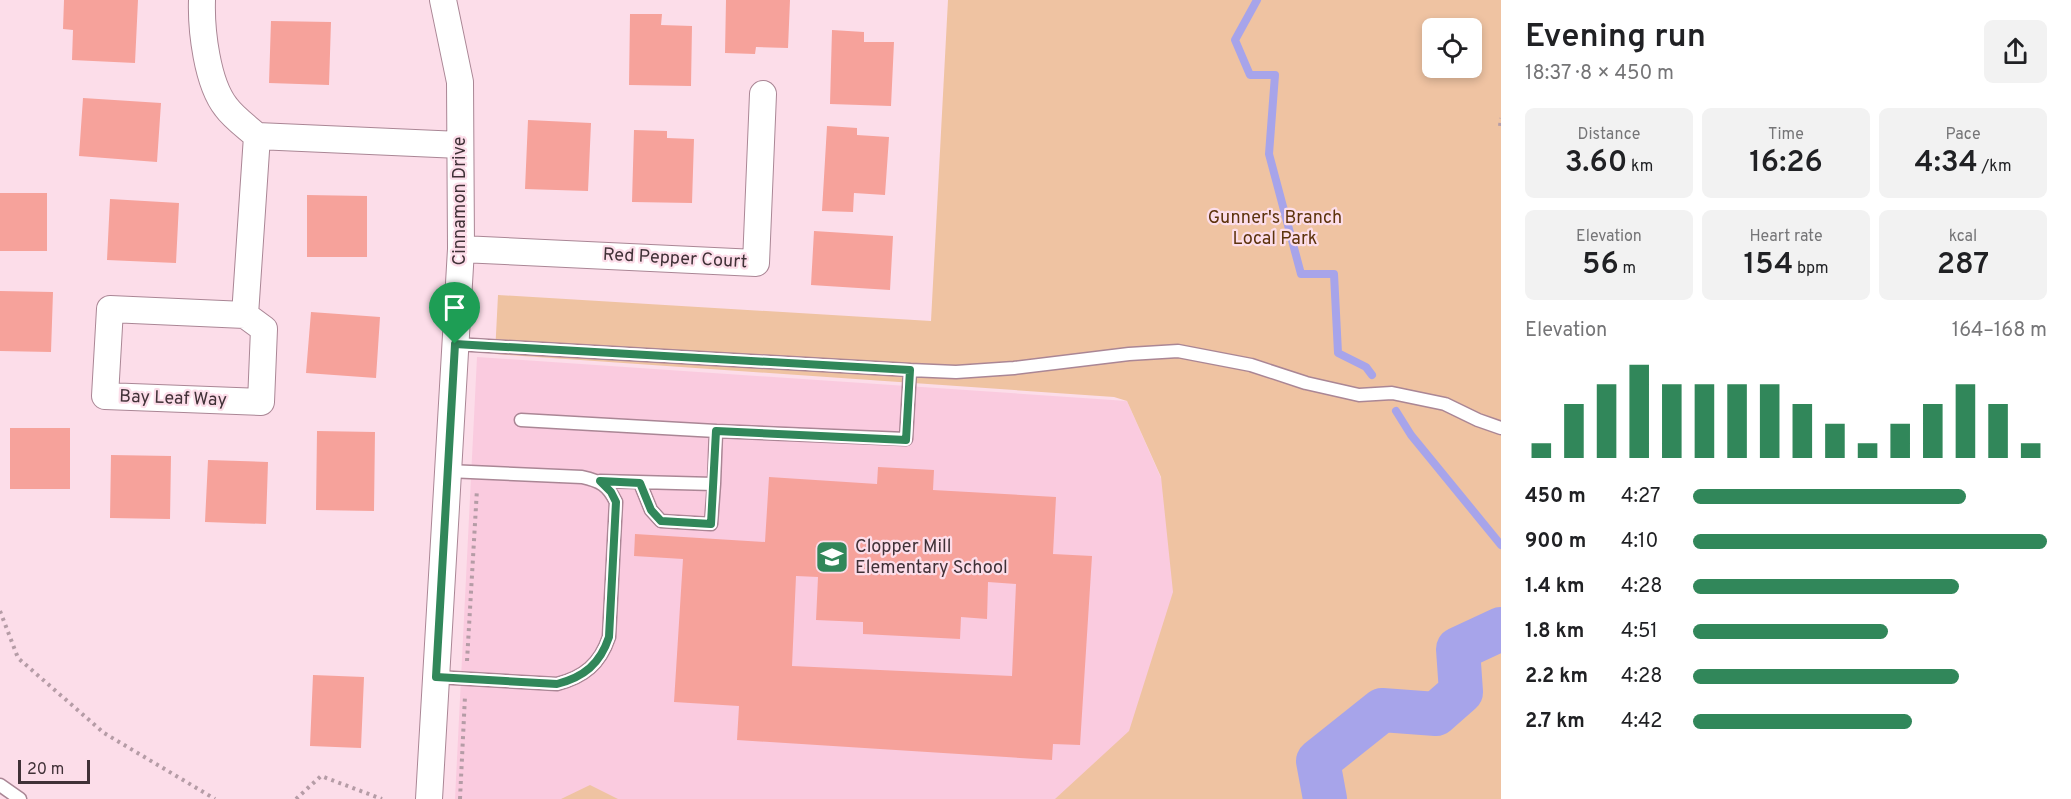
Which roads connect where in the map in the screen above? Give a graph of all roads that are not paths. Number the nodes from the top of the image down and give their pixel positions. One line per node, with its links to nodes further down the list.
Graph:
1 (202, 0): 4 (street)
2 (443, 0): 5 (street, Cinnamon Drive)
3 (763, 94): 6 (street, Red Pepper Court)
4 (257, 136): 5 (street); 7 (street)
5 (460, 146): 6 (street, Cinnamon Drive)
6 (461, 249): 8 (street, Cinnamon Drive)
7 (245, 315): 7 (street, Bay Leaf Way)
8 (455, 344): 9 (lane); 13 (street, Cinnamon Drive)
9 (910, 370): 11 (lane); 12 (lane)
10 (522, 420): 12 (lane)
11 (1501, 428)
12 (716, 431): 16 (lane)
13 (448, 471): 14 (lane); 17 (street, Cinnamon Drive)
14 (600, 481): 15 (lane); 17 (lane)
15 (640, 483): 16 (lane); 16 (lane)
16 (714, 484)
17 (436, 677): 20 (street, Cinnamon Drive)
18 (0, 785): 19 (lane)
19 (20, 799)
20 (429, 799)

